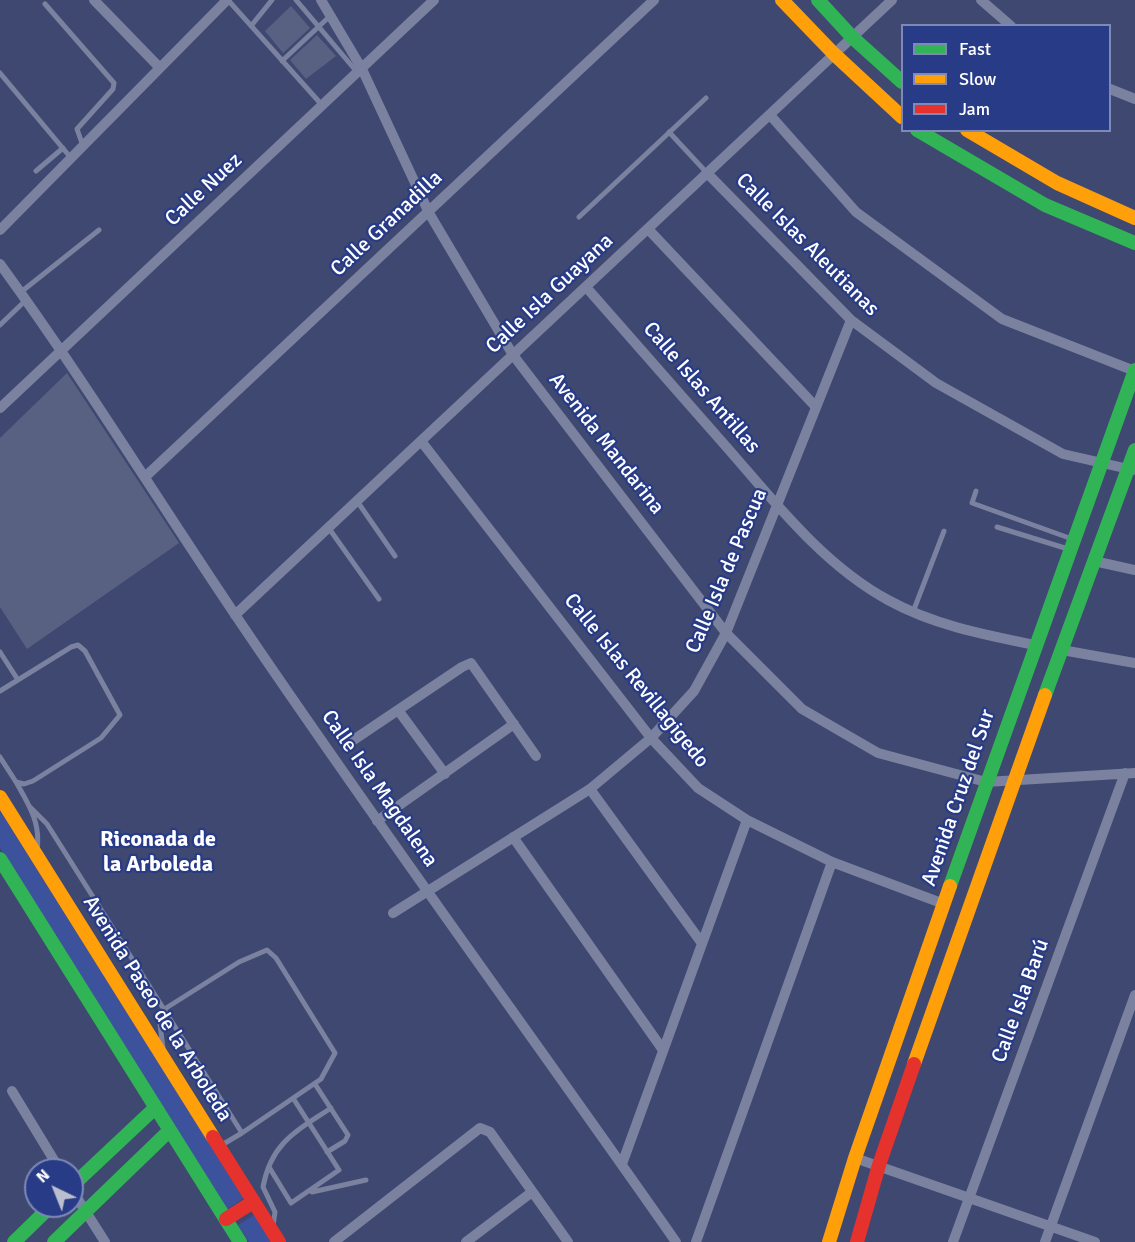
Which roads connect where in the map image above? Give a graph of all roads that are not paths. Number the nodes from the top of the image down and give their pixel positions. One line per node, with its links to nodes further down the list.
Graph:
1 (94, 0): 20 (street)
2 (227, 0): 15 (lane); 20 (street)
3 (272, 0): 15 (lane)
4 (296, 0): 16 (lane)
5 (321, 0): 13 (street, Avenida Mandarina)
6 (434, 0): 21 (street, Calle Nuez)
7 (654, 0): 38 (street, Calle Granadilla)
8 (782, 0): 18 (street)
9 (818, 0): 17 (street)
10 (892, 0): 17 (street, Calle Isla Guayana)
11 (981, 0): 14 (street)
12 (45, 4): 33 (lane)
13 (330, 15): 16 (lane); 21 (street, Avenida Mandarina)
14 (1009, 24)
15 (251, 26): 19 (lane)
16 (319, 27): 19 (lane); 21 (lane)
17 (852, 37): 18 (street, Calle Isla Guayana); 23 (street)
18 (834, 54): 28 (street, Calle Isla Guayana); 29 (street)
19 (282, 61): 27 (lane)
20 (160, 68): 33 (street)
21 (360, 71): 27 (street, Calle Nuez); 38 (street, Avenida Mandarina)
22 (0, 73): 34 (lane)
23 (901, 80)
24 (1111, 89): 26 (street)
25 (706, 98): 30 (lane)
26 (1135, 99)
27 (323, 106): 50 (street, Calle Nuez)
28 (770, 115): 37 (street, Calle Isla Guayana); 52 (street)
29 (901, 115)
30 (669, 132): 37 (lane); 39 (lane)
31 (920, 132): 44 (street)
32 (970, 132): 40 (street)
33 (83, 146): 35 (street)
34 (63, 148): 35 (lane); 36 (lane)
35 (71, 158): 42 (street)
36 (36, 171)
37 (708, 174): 41 (street, Calle Isla Guayana); 48 (street, Calle Islas Aleutianas)
38 (429, 213): 51 (street, Avenida Mandarina); 59 (street, Calle Granadilla)
39 (579, 217)
40 (1135, 218)
41 (648, 229): 46 (street, Calle Isla Guayana); 53 (street)
42 (0, 230)
43 (99, 230): 47 (lane)
44 (1135, 243)
45 (0, 264): 47 (street, Calle Isla Magdalena)
46 (586, 287): 51 (street, Calle Isla Guayana); 62 (street, Calle Islas Antillas)
47 (23, 296): 49 (lane); 50 (street, Calle Isla Magdalena)
48 (851, 320): 53 (street, Calle Isla de Pascua); 57 (street, Calle Islas Aleutianas)
49 (0, 325)
50 (63, 350): 54 (street, Calle Nuez); 59 (street, Calle Isla Magdalena)
51 (513, 355): 55 (street, Calle Isla Guayana); 75 (street, Avenida Mandarina)
52 (1135, 371): 57 (street, Avenida Cruz del Sur)
53 (816, 407): 62 (street, Calle Isla de Pascua)
54 (0, 408)
55 (420, 441): 61 (street, Calle Isla Guayana); 84 (street, Calle Islas Revillagigedo)
56 (1135, 450): 58 (street)
57 (1100, 465): 58 (street, Calle Islas Aleutianas); 66 (street, Avenida Cruz del Sur)
58 (1131, 470): 68 (street)
59 (146, 476): 74 (street, Calle Isla Magdalena)
60 (976, 491): 66 (lane)
61 (357, 501): 63 (street, Calle Isla Guayana); 67 (lane)
62 (776, 504): 73 (street, Calle Islas Antillas); 75 (street, Calle Isla de Pascua)
63 (328, 527): 70 (lane); 74 (street, Calle Isla Guayana)
64 (997, 527): 66 (lane)
65 (944, 531): 73 (lane)
66 (1072, 545): 71 (street, Avenida Cruz del Sur)
67 (395, 556)
68 (1094, 561): 69 (street); 72 (street)
69 (1135, 570)
70 (379, 599)
71 (1051, 601): 72 (street); 76 (street, Avenida Cruz del Sur)
72 (1076, 611): 77 (street)
73 (913, 612): 76 (street, Calle Islas Antillas)
74 (235, 615): 97 (street, Calle Isla Magdalena)
75 (726, 633): 84 (street, Calle Isla de Pascua); 92 (street, Avenida Mandarina)
76 (1035, 645): 92 (street, Avenida Cruz del Sur)
77 (1062, 650): 79 (street); 90 (street)
78 (1, 656): 80 (lane)
79 (1135, 663)
80 (18, 680): 81 (lane); 91 (lane)
81 (0, 691)
82 (398, 711): 83 (street); 85 (street); 89 (street)
83 (514, 724): 86 (street); 89 (street)
84 (651, 738): 93 (street, Calle Isla de Pascua); 96 (street, Calle Islas Revillagigedo)
85 (349, 743)
86 (537, 756)
87 (0, 758): 91 (lane)
88 (1130, 773): 90 (street, Avenida Mandarina); 129 (street, Calle Isla Barú)
89 (445, 774): 97 (street)
90 (1013, 781): 92 (street, Avenida Mandarina); 123 (street)
91 (16, 782): 95 (lane)
92 (987, 782): 103 (street, Avenida Cruz del Sur)
93 (590, 789): 98 (street, Calle Isla de Pascua); 105 (street)
94 (0, 797): 99 (street, Avenida Paseo de la Arboleda)
95 (30, 807): 99 (lane); 107 (lane)
96 (747, 819): 101 (street, Calle Islas Revillagigedo); 105 (street)
97 (377, 821): 102 (street, Calle Isla Magdalena)
98 (513, 837): 102 (street, Calle Isla de Pascua); 108 (street)
99 (36, 855): 109 (street, Avenida Paseo de la Arboleda)
100 (0, 860): 113 (street)
101 (832, 862): 103 (street, Calle Islas Revillagigedo); 145 (street)
102 (427, 892): 104 (street, Calle Isla de Pascua); 122 (street, Calle Isla Magdalena)
103 (944, 904): 121 (street, Avenida Cruz del Sur)
104 (393, 913)
105 (700, 942): 108 (street)
106 (1135, 995): 135 (street)
107 (163, 1010): 109 (lane); 110 (lane); 117 (lane)
108 (663, 1050): 122 (street)
109 (171, 1072): 118 (street, Avenida Paseo de la Arboleda)
110 (315, 1084): 112 (lane); 114 (lane)
111 (12, 1091): 120 (street)
112 (293, 1098): 115 (lane); 117 (lane)
113 (155, 1108): 116 (street); 125 (street)
114 (331, 1108): 115 (lane); 119 (lane)
115 (308, 1123): 119 (lane); 124 (lane)
116 (169, 1131): 132 (street); 134 (street)
117 (242, 1133): 118 (lane)
118 (219, 1147): 130 (street, Avenida Paseo de la Arboleda)
119 (327, 1152): 127 (lane)
120 (53, 1158)
121 (855, 1158): 123 (street); 146 (street, Avenida Cruz del Sur)
122 (622, 1164): 144 (street, Calle Isla Magdalena)
123 (879, 1165): 129 (street); 147 (street)
124 (269, 1167): 127 (lane); 136 (lane)
125 (84, 1176)
126 (366, 1180): 127 (lane)
127 (307, 1192)
128 (532, 1192): 137 (street); 142 (street); 143 (street)
129 (969, 1197): 135 (street); 148 (street, Calle Isla Barú)
130 (253, 1202): 134 (street); 136 (street, Avenida Paseo de la Arboleda)
131 (84, 1208): 132 (street)
132 (86, 1211): 139 (street); 140 (street)
133 (39, 1218): 138 (street)
134 (226, 1219): 141 (street)
135 (1050, 1227): 149 (street); 150 (street)
136 (276, 1237)
137 (340, 1240)
138 (14, 1242)
139 (54, 1242)
140 (105, 1242)
141 (240, 1242)
142 (466, 1242)
143 (568, 1242)
144 (676, 1242)
145 (696, 1242)
146 (830, 1242)
147 (856, 1242)
148 (953, 1242)
149 (1045, 1242)
150 (1095, 1242)

